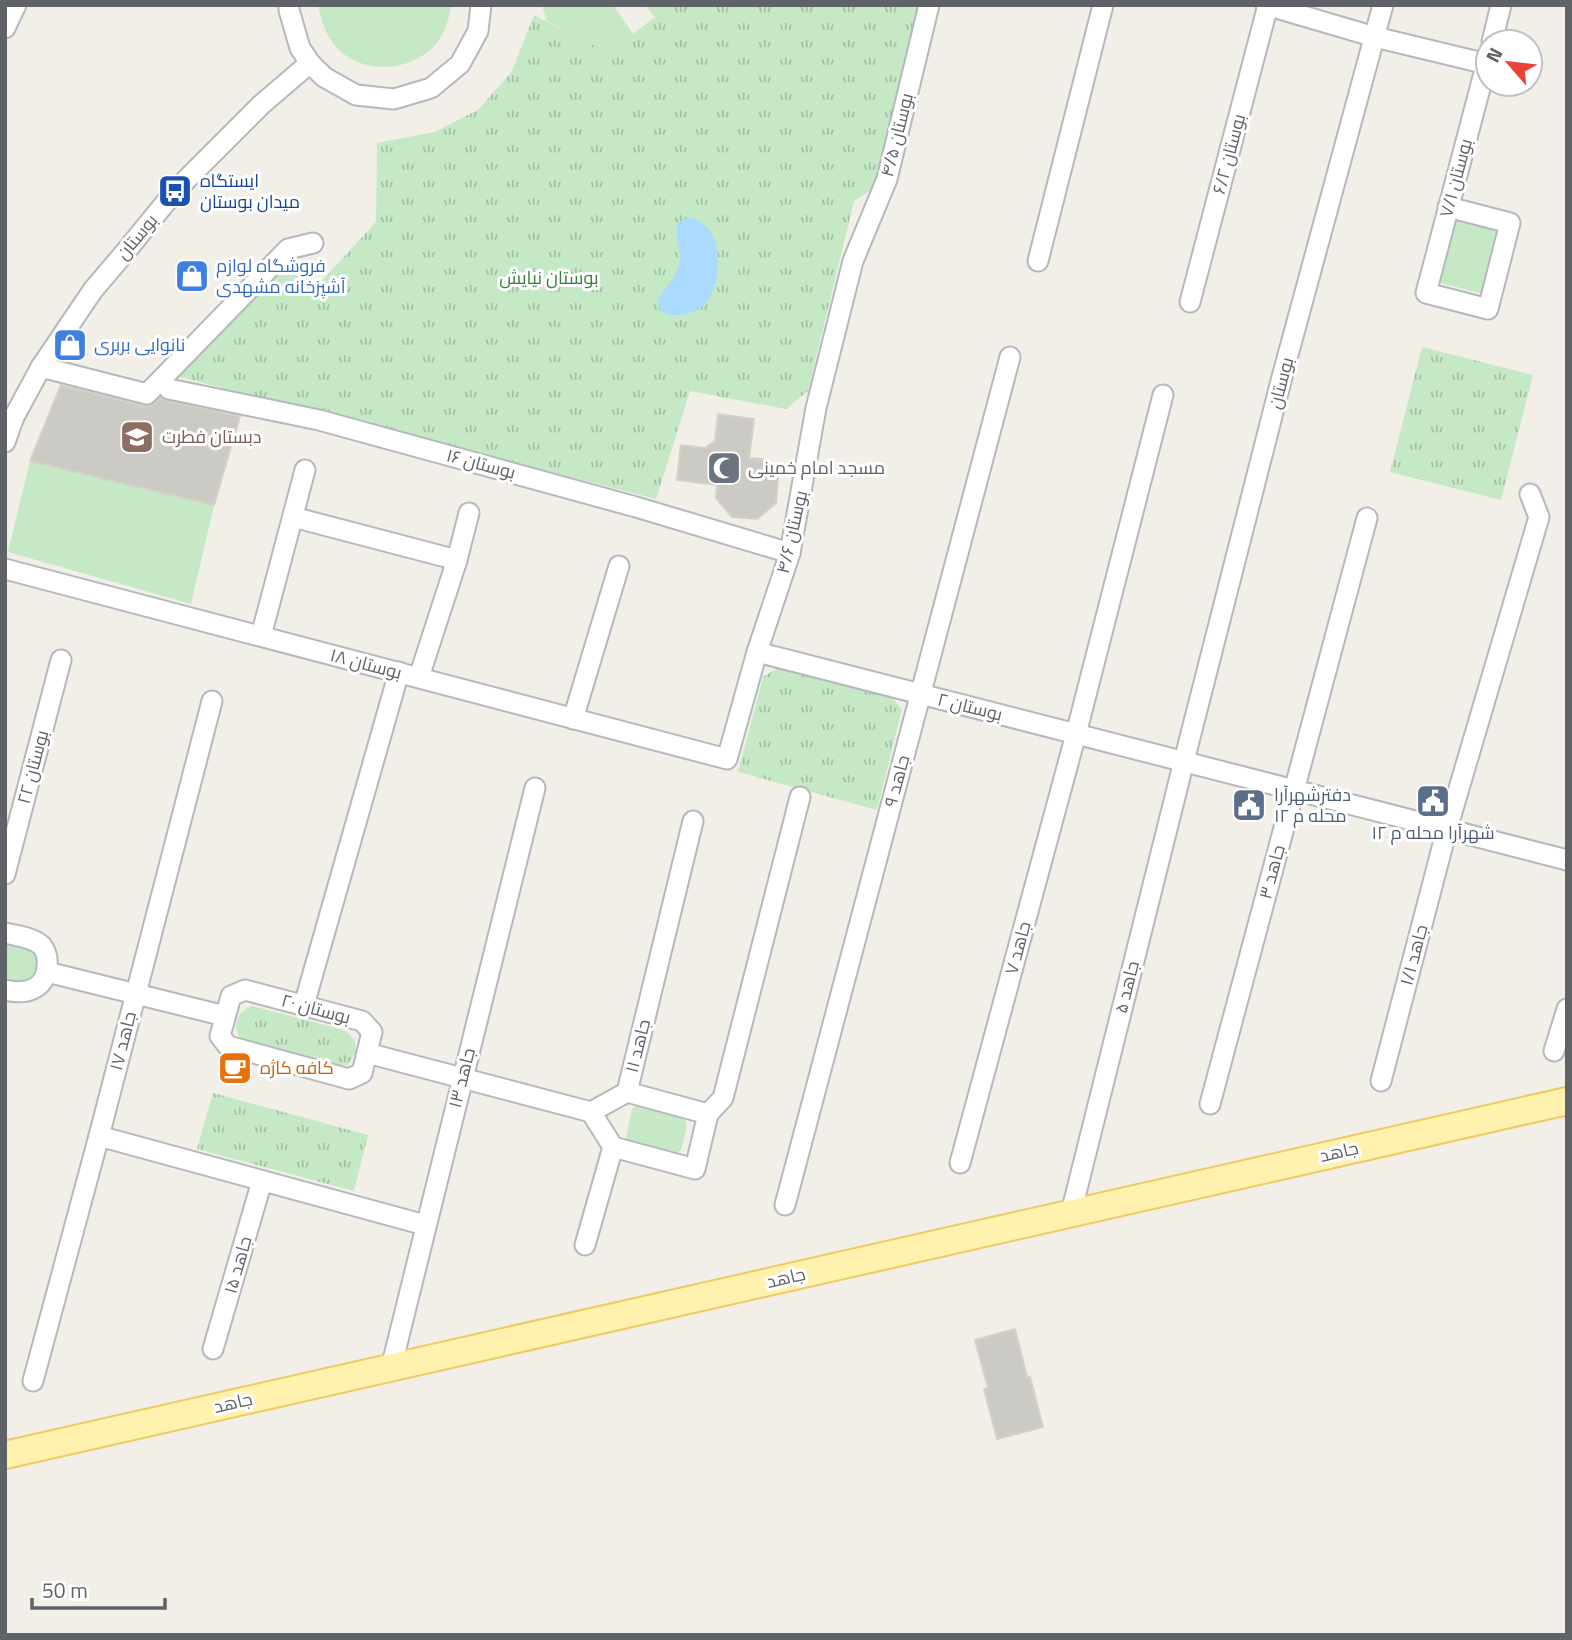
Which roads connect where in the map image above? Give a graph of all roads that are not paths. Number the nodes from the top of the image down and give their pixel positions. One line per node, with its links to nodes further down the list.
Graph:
1 (16, 5): 9 (street)
2 (289, 5): 13 (street)
3 (481, 5): 13 (street)
4 (929, 5): 17 (street, بوستان ۴/۵)
5 (1103, 5): 18 (street)
6 (1267, 5): 11 (street); 19 (street, بوستان ۶/۲)
7 (1383, 5): 11 (street, بوستان)
8 (1501, 5): 10 (street)
9 (5, 28)
10 (1495, 28)
11 (1375, 37): 12 (street); 43 (street, بوستان)
12 (1474, 58)
13 (310, 63): 21 (street, بوستان)
14 (1477, 98): 15 (street, بوستان ۷/۱)
15 (1448, 207): 15 (street, بوستان ۷/۱)
16 (313, 243): 21 (street)
17 (853, 261): 30 (street, بوستان ۴/۶)
18 (1038, 261)
19 (1190, 302)
20 (1010, 357): 38 (street, جاهد ۹)
21 (41, 367): 24 (street, بوستان)
22 (169, 389): 30 (street, بوستان ۱۶)
23 (1163, 395): 41 (street, جاهد ۷)
24 (5, 442)
25 (305, 470): 28 (street)
26 (1530, 494): 48 (street, جاهد ۱/۱)
27 (470, 513): 31 (street)
28 (293, 517): 31 (street); 34 (street)
29 (1367, 518): 45 (street, جاهد ۳)
30 (790, 553): 35 (street, بوستان ۴/۶)
31 (457, 560): 37 (street)
32 (619, 566): 40 (street)
33 (5, 569): 34 (street, بوستان ۱۸)
34 (261, 636): 37 (street, بوستان ۱۸)
35 (757, 652): 38 (street, بوستان ۲); 42 (street, بوستان ۴/۶)
36 (61, 660): 50 (street, بوستان ۲۲)
37 (409, 675): 40 (street, بوستان ۱۸); 55 (street)
38 (920, 694): 41 (street, بوستان ۲); 71 (street, جاهد ۹)
39 (212, 701): 54 (street, جاهد ۱۷)
40 (573, 719): 42 (street, بوستان ۱۸)
41 (1076, 734): 43 (street, بوستان ۲); 69 (street, جاهد ۷)
42 (727, 759)
43 (1184, 761): 45 (street, بوستان ۲); 72 (street, جاهد ۵)
44 (535, 788): 60 (street, جاهد ۱۳)
45 (1293, 790): 48 (street, بوستان ۲); 64 (street, جاهد ۳)
46 (800, 797): 66 (street)
47 (693, 821): 62 (street, جاهد ۱۱)
48 (1447, 829): 49 (street, بوستان ۲); 61 (street, جاهد ۱/۱)
49 (1567, 860)
50 (5, 874)
51 (5, 933): 52 (street)
52 (47, 972): 53 (street); 54 (street)
53 (5, 990)
54 (135, 994): 57 (street); 67 (street, جاهد ۱۷)
55 (304, 1005): 57 (street, بوستان ۲۰); 59 (street, بوستان ۲۰)
56 (1567, 1009): 58 (street)
57 (225, 1016): 59 (street)
58 (1554, 1051)
59 (367, 1053): 60 (street)
60 (462, 1078): 65 (street); 73 (street, جاهد ۱۳)
61 (1381, 1081)
62 (627, 1092): 65 (street, جاهد ۱۱); 66 (street)
63 (1567, 1101): 72 (main road, جاهد)
64 (1210, 1104)
65 (591, 1112): 68 (street)
66 (708, 1114): 68 (street)
67 (99, 1136): 70 (street); 77 (street, جاهد ۱۷)
68 (613, 1147): 74 (street)
69 (960, 1163)
70 (262, 1181): 73 (street); 75 (street, جاهد ۱۵)
71 (785, 1205)
72 (1071, 1213): 76 (main road, جاهد)
73 (425, 1225): 76 (street, جاهد ۱۳)
74 (585, 1245)
75 (213, 1349)
76 (391, 1367): 78 (main road, جاهد)
77 (33, 1381)
78 (5, 1455)

